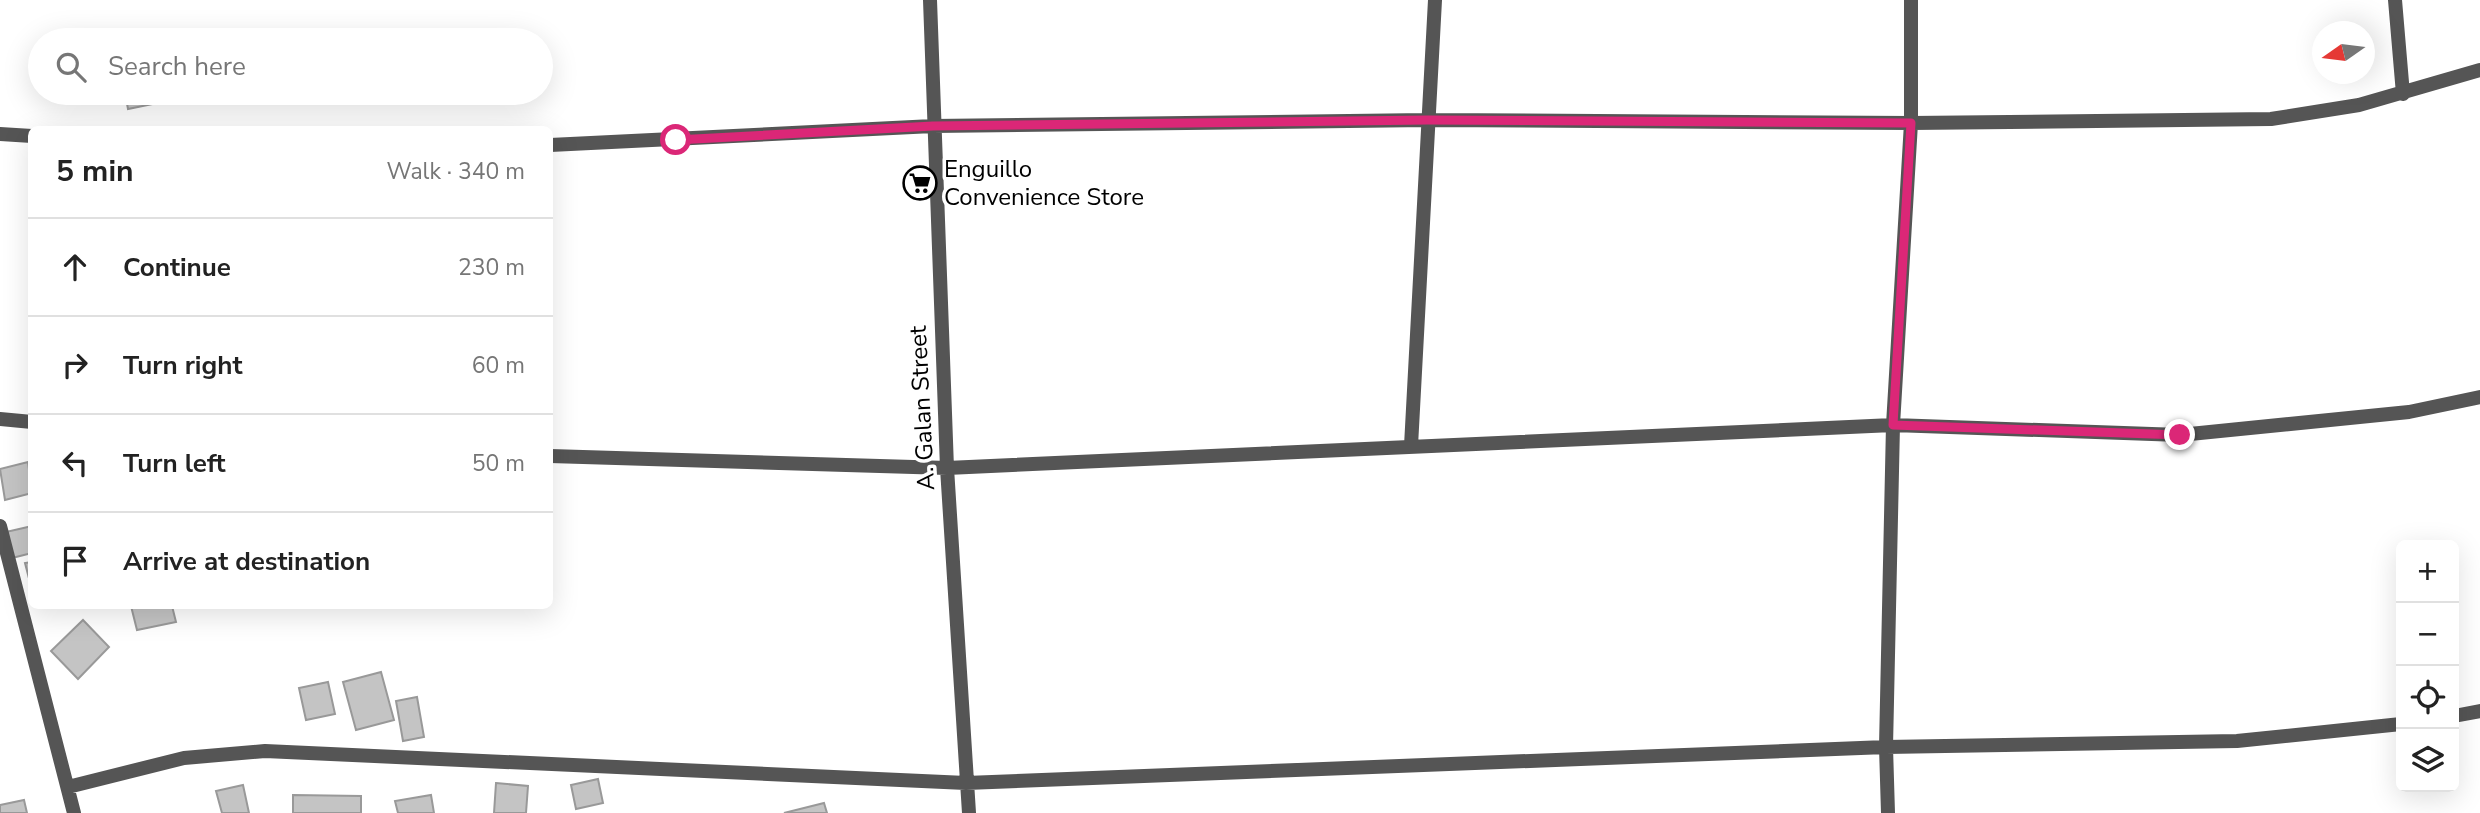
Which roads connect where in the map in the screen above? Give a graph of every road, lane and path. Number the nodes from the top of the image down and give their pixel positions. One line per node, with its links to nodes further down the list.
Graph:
1 (930, 0): 9 (street, A. Galan Street)
2 (1435, 0): 7 (street)
3 (1911, 0): 8 (street)
4 (2395, 0): 6 (street)
5 (2480, 70): 6 (street)
6 (2403, 94): 8 (street)
7 (1427, 120): 8 (street); 9 (street); 17 (street)
8 (1911, 123): 16 (street)
9 (933, 126): 12 (street); 19 (street, A. Galan Street)
10 (0, 134): 11 (street)
11 (28, 136)
12 (553, 145)
13 (2480, 397): 16 (street)
14 (0, 419): 15 (street)
15 (28, 422)
16 (1893, 425): 17 (street); 24 (street)
17 (1411, 446): 19 (street)
18 (553, 456): 19 (street)
19 (947, 468): 25 (street, A. Galan Street)
20 (0, 526): 26 (street)
21 (2480, 711): 22 (street)
22 (2459, 715)
23 (2396, 725): 24 (street)
24 (1886, 747): 25 (street); 29 (street)
25 (966, 783): 26 (street); 28 (street, A. Galan Street)
26 (68, 787): 27 (street)
27 (74, 813)
28 (969, 813)
29 (1888, 813)

